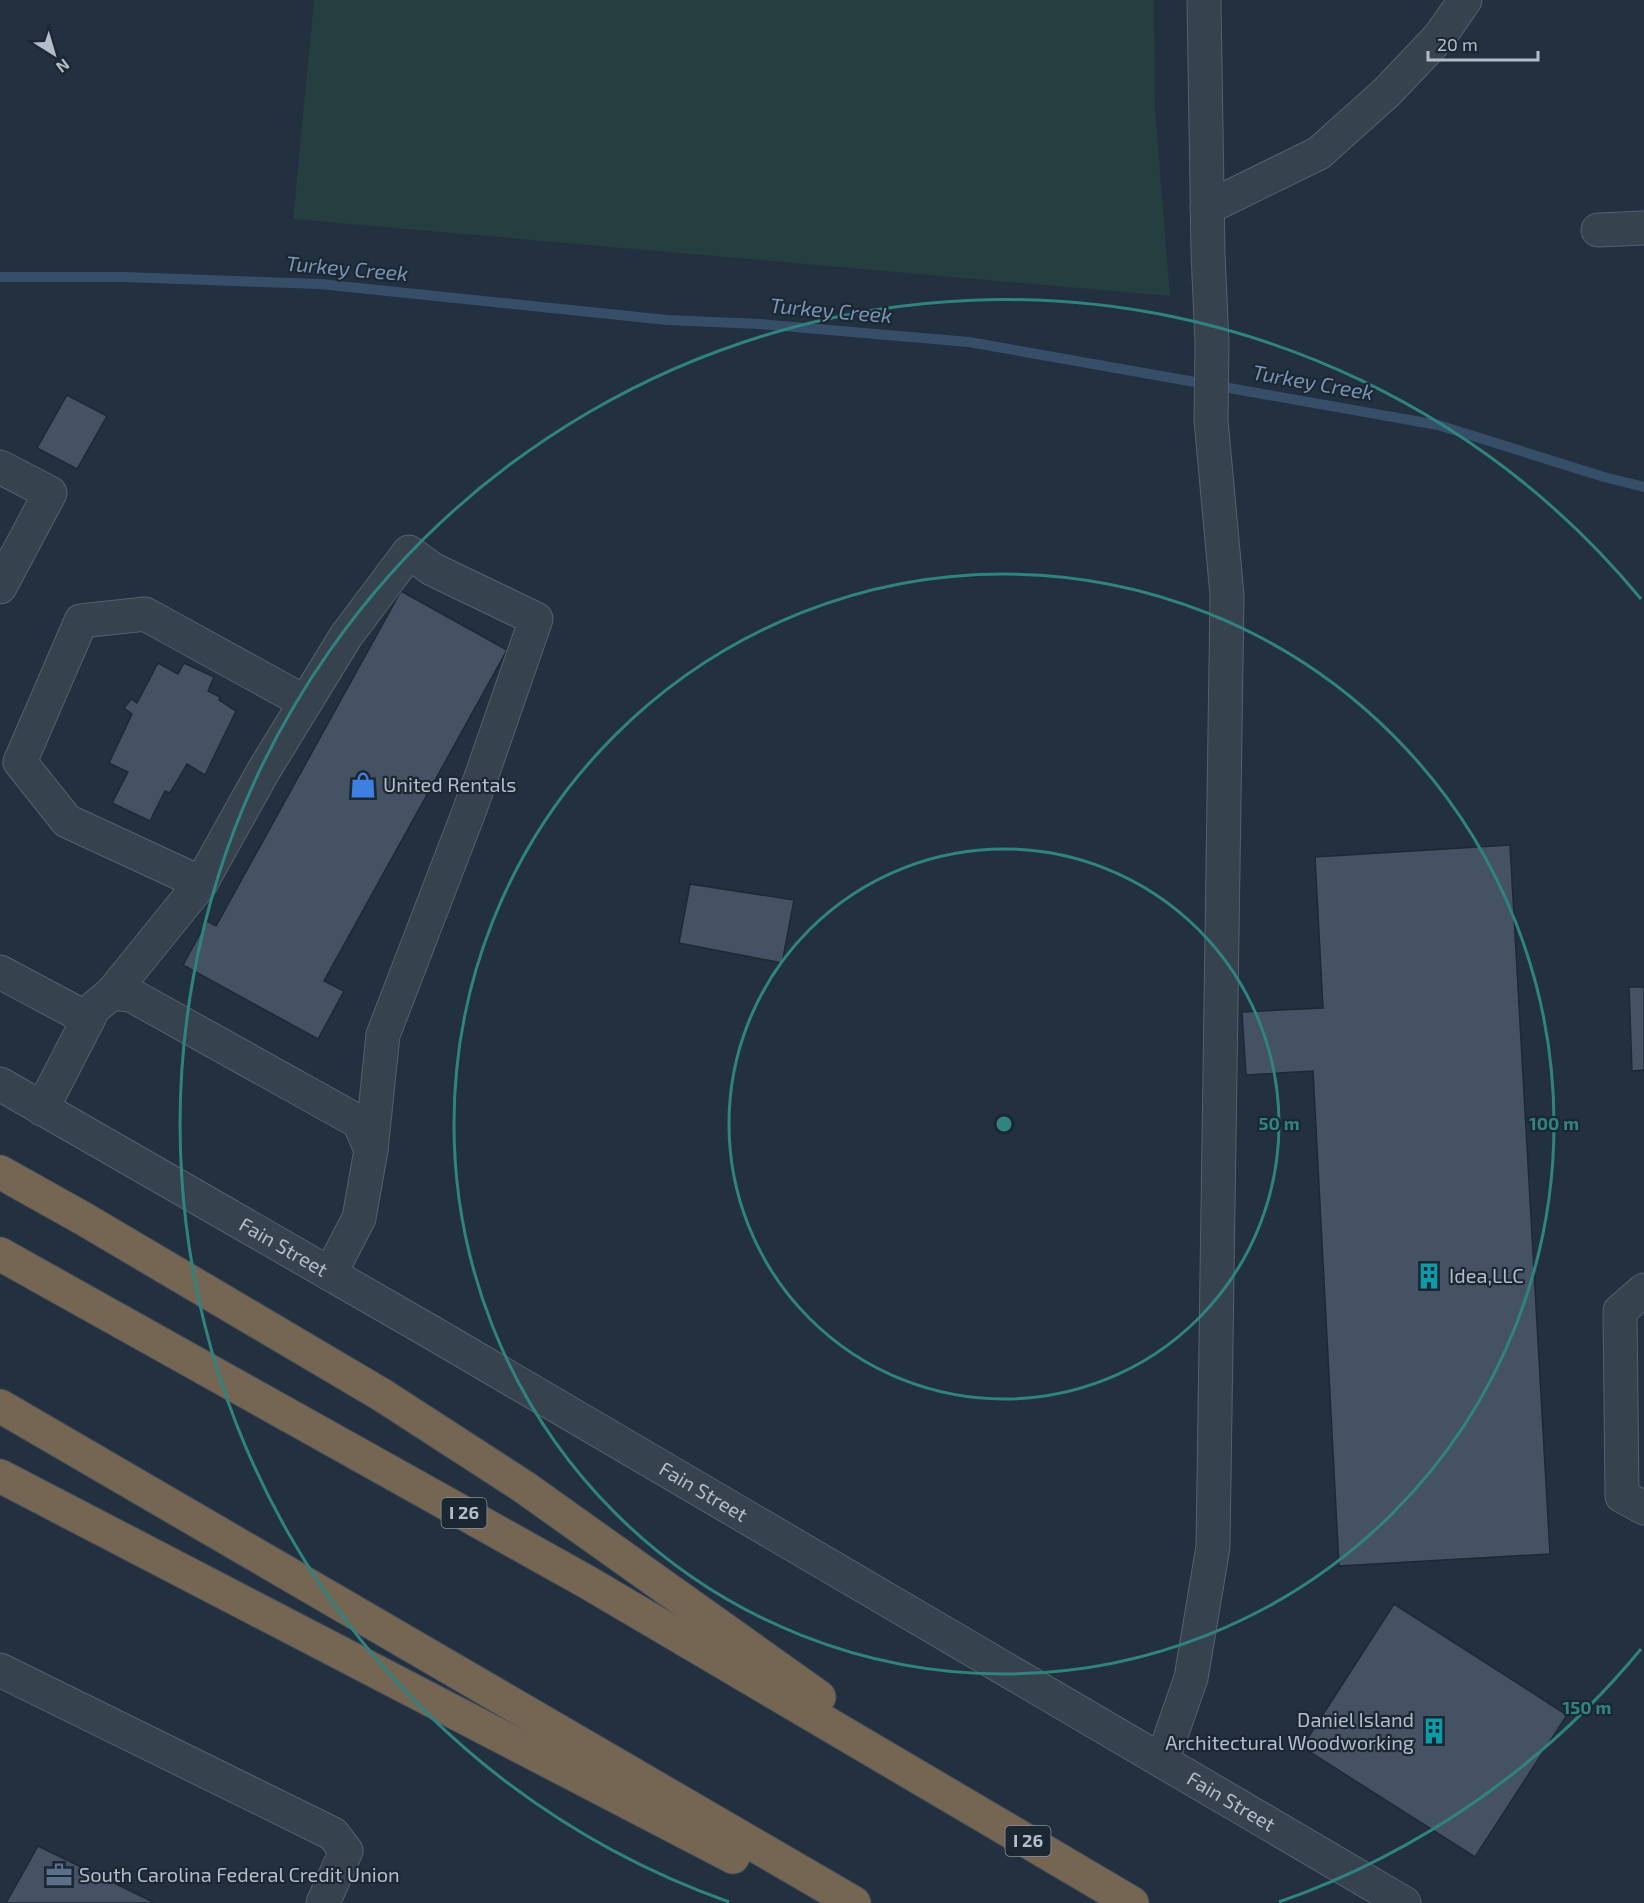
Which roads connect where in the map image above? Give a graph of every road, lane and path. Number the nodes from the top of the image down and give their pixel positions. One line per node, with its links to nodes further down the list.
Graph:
1 (1204, 0): 3 (street)
2 (1465, 0): 3 (street)
3 (1207, 208): 24 (street)
4 (1644, 228): 5 (street)
5 (1598, 230)
6 (0, 467): 7 (street)
7 (0, 587)
8 (306, 702): 9 (street); 9 (street); 15 (street)
9 (201, 884): 11 (street)
10 (0, 972): 12 (street)
11 (112, 993): 12 (street); 15 (street)
12 (88, 1018): 14 (street)
13 (0, 1084): 14 (street, Fain Street)
14 (42, 1109): 18 (street, Fain Street)
15 (371, 1150): 18 (street)
16 (0, 1172): 25 (highway)
17 (0, 1254): 25 (highway, I 26)
18 (330, 1274): 24 (street, Fain Street)
19 (1644, 1290): 22 (street)
20 (0, 1406): 28 (highway)
21 (0, 1476): 27 (highway)
22 (1644, 1508)
23 (0, 1670): 26 (street)
24 (1162, 1761): 30 (street, Fain Street)
25 (924, 1780): 29 (highway, I 26)
26 (322, 1903)
27 (839, 1903)
28 (854, 1903)
29 (1132, 1903)
30 (1404, 1903)

